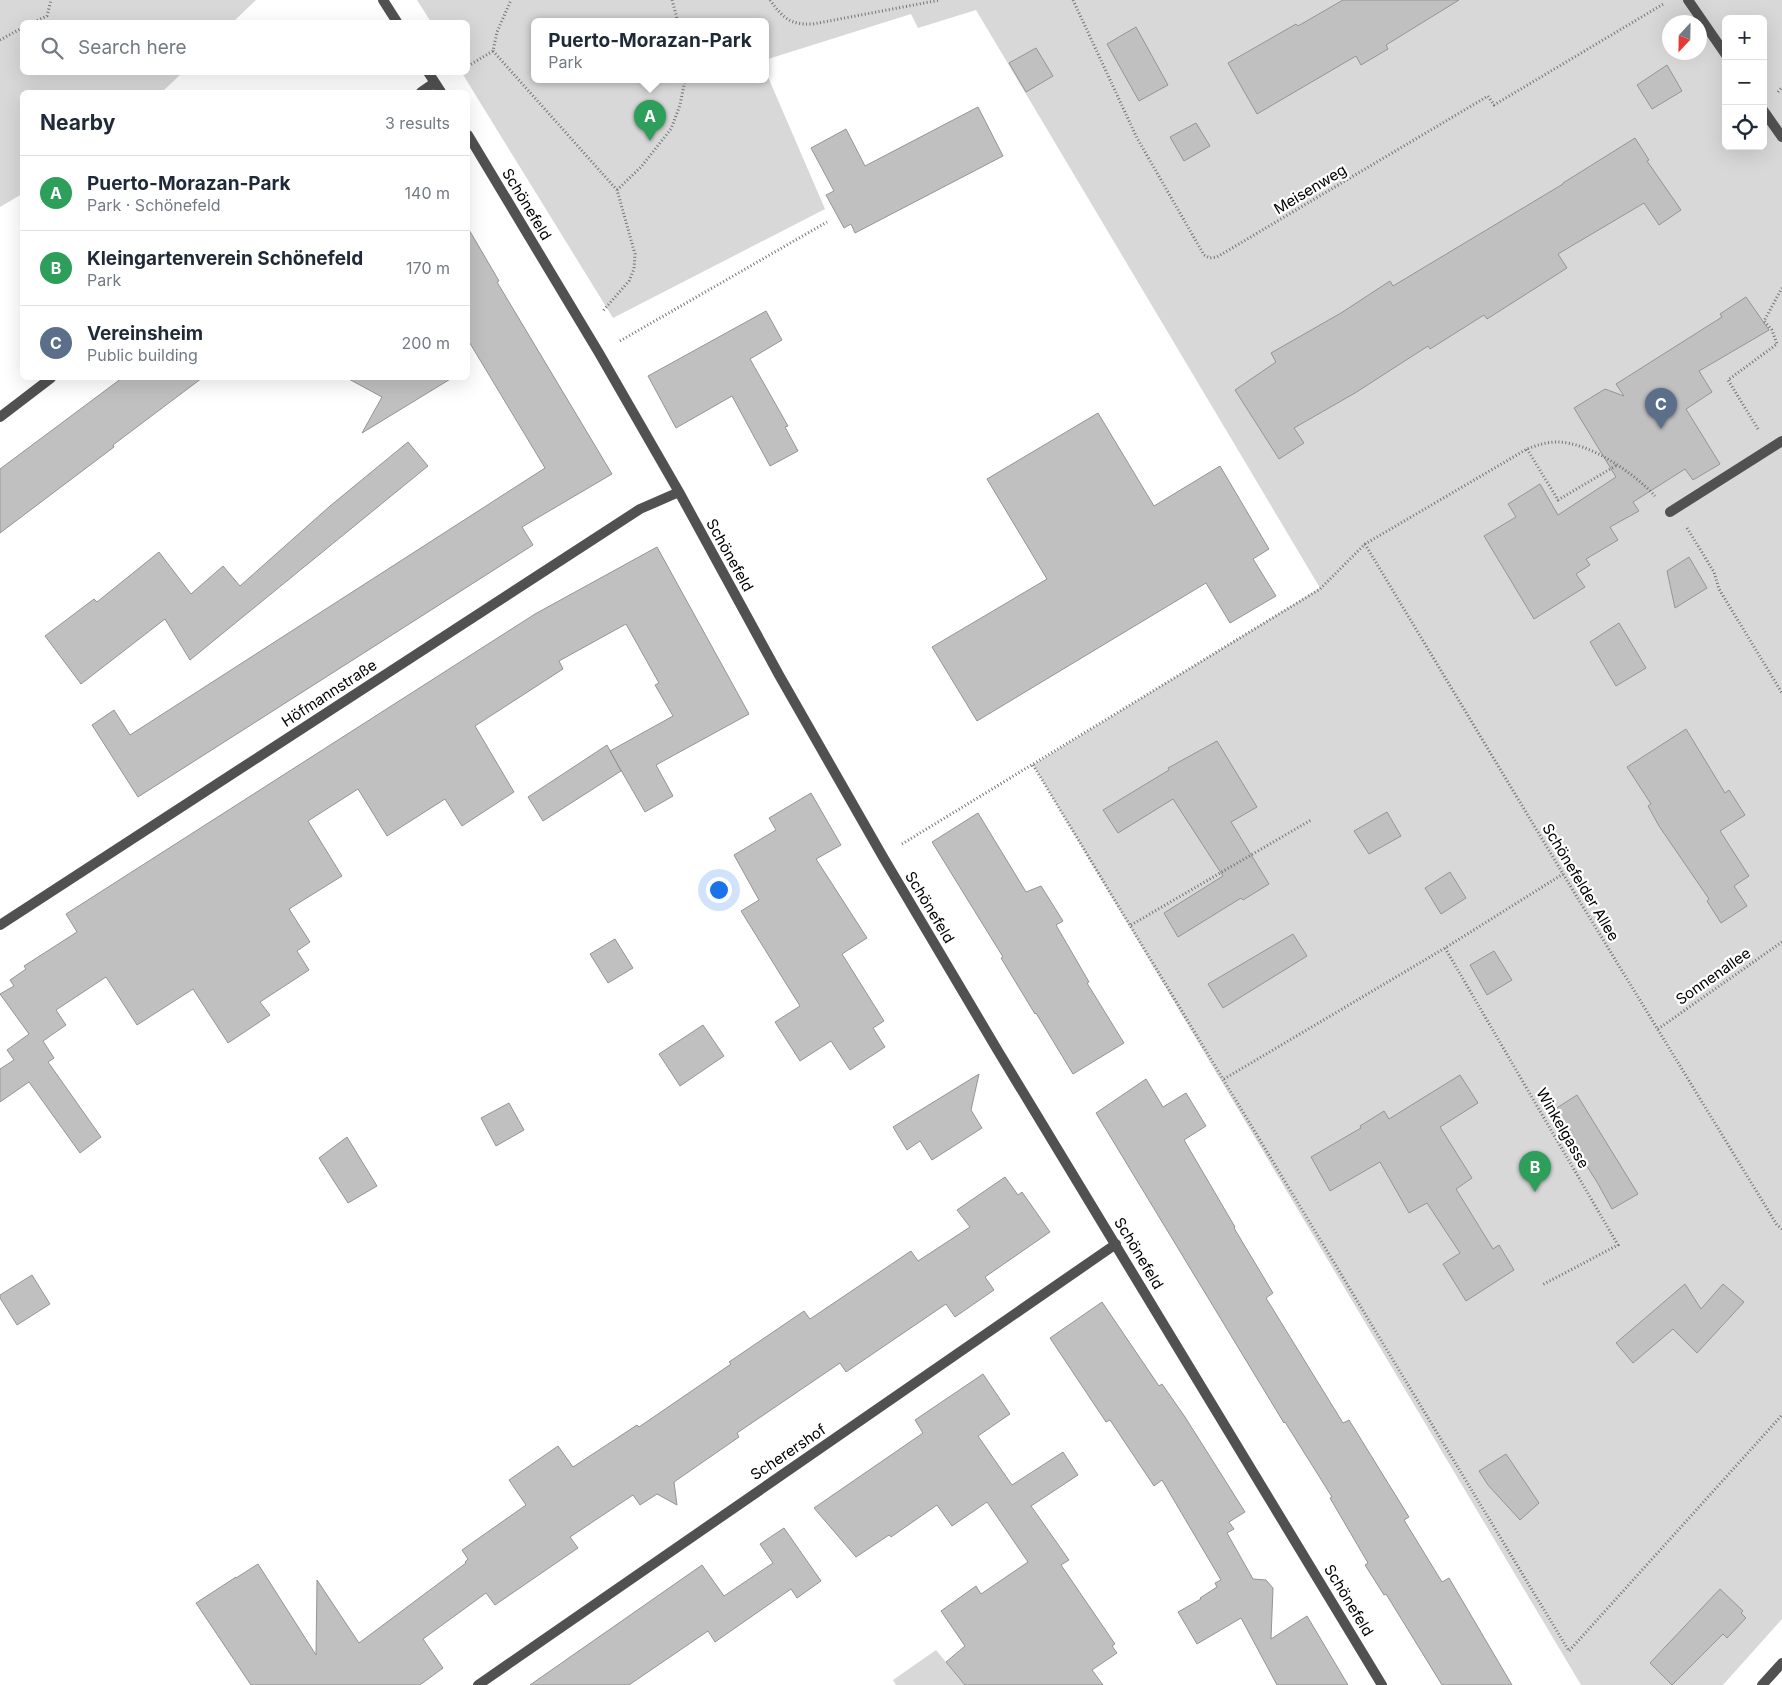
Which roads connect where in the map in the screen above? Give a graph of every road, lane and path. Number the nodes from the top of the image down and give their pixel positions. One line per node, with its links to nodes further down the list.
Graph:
1 (51, 0): 11 (path)
2 (383, 0): 12 (street)
3 (511, 0): 16 (path)
4 (672, 0): 10 (path)
5 (770, 0): 6 (path)
6 (940, 0)
7 (1073, 0): 8 (path, Meisenweg)
8 (1671, 0)
9 (1688, 0): 15 (street)
10 (677, 18)
11 (38, 20)
12 (396, 20)
13 (20, 29): 14 (path)
14 (0, 40)
15 (1722, 49)
16 (493, 51): 17 (path); 26 (path)
17 (470, 65)
18 (430, 75): 19 (street)
19 (434, 83): 21 (street); 22 (street)
20 (684, 83): 26 (path)
21 (424, 90)
22 (439, 90)
23 (1767, 116): 24 (street)
24 (1782, 137)
25 (470, 138): 29 (street, Schönefeld)
26 (617, 190): 29 (path)
27 (827, 222): 30 (path)
28 (1782, 288): 34 (path)
29 (586, 332): 30 (street, Schönefeld)
30 (599, 353): 37 (street, Schönefeld)
31 (48, 380): 32 (street)
32 (0, 417)
33 (1782, 442): 34 (street)
34 (1771, 448): 38 (street)
35 (1527, 449): 36 (path); 36 (path); 39 (path)
36 (1617, 464): 38 (path)
37 (679, 492): 43 (street, Schönefeld); 46 (street, Höfmannstraße)
38 (1670, 512): 40 (path)
39 (1365, 544): 41 (path); 44 (path, Schönefelder Allee)
40 (1782, 693)
41 (1033, 764): 43 (path); 45 (path)
42 (1311, 820): 45 (path)
43 (882, 856): 52 (street, Schönefeld)
44 (1563, 874): 48 (path); 49 (path, Schönefelder Allee)
45 (1131, 924): 50 (path)
46 (0, 925)
47 (1782, 942): 49 (path, Sonnenallee)
48 (1445, 948): 50 (path); 53 (path, Winkelgasse)
49 (1658, 1029): 51 (path, Schönefelder Allee)
50 (1224, 1079): 54 (path)
51 (1782, 1229)
52 (1116, 1244): 56 (street, Scherershof); 57 (street, Schönefeld)
53 (1542, 1285)
54 (1782, 1415)
55 (1782, 1662): 58 (street)
56 (478, 1685)
57 (1382, 1685)
58 (1762, 1685)

